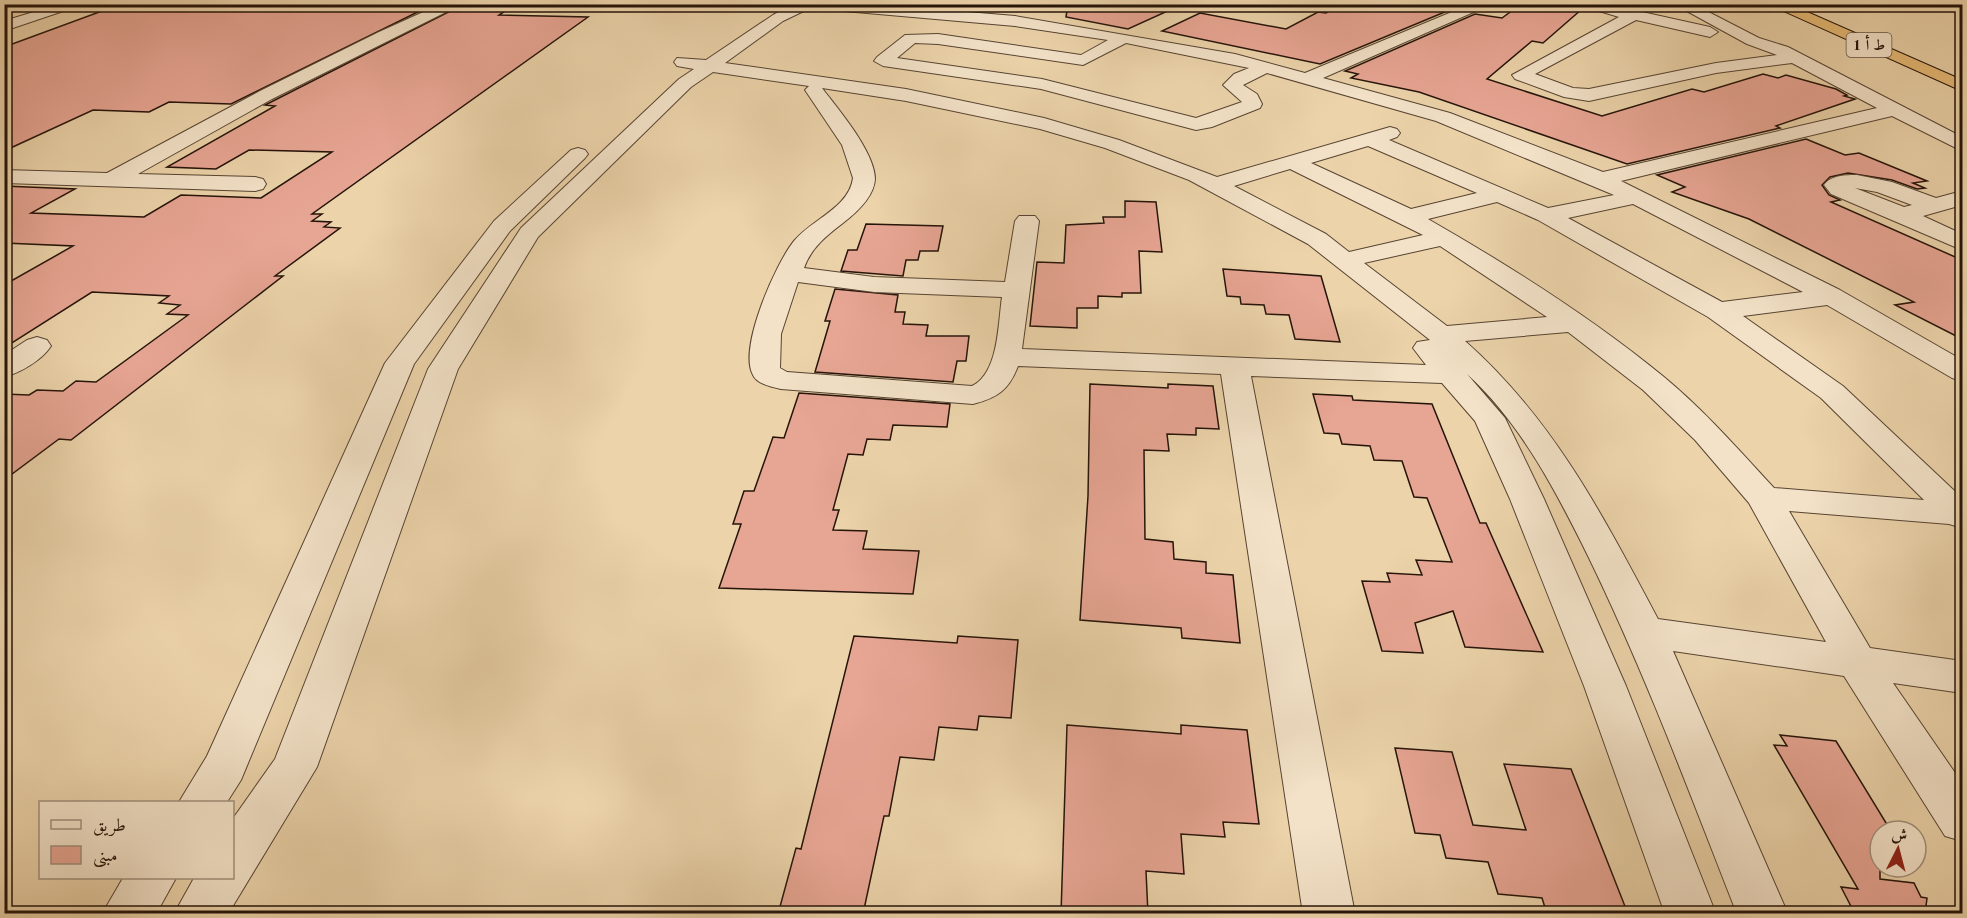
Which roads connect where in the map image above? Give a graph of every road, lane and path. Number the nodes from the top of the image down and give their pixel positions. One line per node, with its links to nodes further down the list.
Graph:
1 (42, 4): 16 (street)
2 (77, 4): 18 (street)
3 (455, 4): 39 (street)
4 (782, 4): 23 (street)
5 (806, 4): 23 (street)
6 (813, 4): 14 (street)
7 (963, 4): 14 (street)
8 (1485, 4): 26 (street)
9 (1583, 4): 15 (street)
10 (1681, 4): 20 (street)
11 (1775, 4): 28 (highway, ط أ 1)
12 (1801, 4): 25 (highway, ط أ 1)
13 (1040, 9): 17 (street)
14 (945, 15): 17 (street)
15 (1634, 15): 20 (street); 21 (street)
16 (4, 16)
17 (1015, 21): 19 (street)
18 (4, 26)
19 (1124, 38): 22 (street); 24 (street)
20 (1753, 41): 21 (street)
21 (1792, 58): 31 (street)
22 (918, 66): 27 (street); 30 (street)
23 (691, 68): 29 (street); 30 (street); 70 (street); 72 (street)
24 (1268, 68): 26 (street); 27 (street)
25 (1962, 73)
26 (1308, 78): 33 (street)
27 (1042, 84): 32 (street)
28 (1962, 86)
29 (814, 90): 53 (street); 64 (street)
30 (882, 91): 32 (street)
31 (1893, 110): 35 (street); 38 (street)
32 (988, 111): 41 (street)
33 (1443, 117): 34 (street); 38 (street)
34 (1370, 139): 36 (street); 42 (street)
35 (1962, 145)
36 (1293, 162): 41 (street); 48 (street)
37 (4, 176): 39 (street)
38 (1601, 179): 43 (street)
39 (111, 180): 40 (street)
40 (255, 184)
41 (1216, 184): 52 (street)
42 (1498, 195): 47 (street); 48 (street)
43 (1636, 197): 47 (street); 55 (street)
44 (1962, 198): 45 (street)
45 (1935, 206): 46 (street); 46 (street)
46 (1902, 214): 51 (street)
47 (1546, 215): 56 (street)
48 (1408, 217): 50 (street)
49 (1027, 221): 54 (street)
50 (1444, 238): 52 (street); 57 (street)
51 (1962, 243)
52 (1345, 260): 58 (street)
53 (789, 273): 54 (street); 60 (street)
54 (1018, 290): 60 (street)
55 (1831, 296): 56 (street); 63 (street)
56 (1718, 310): 66 (street)
57 (1575, 323): 58 (street); 65 (street)
58 (1441, 335): 67 (street)
59 (38, 346): 62 (street)
60 (1007, 357): 61 (street)
61 (1235, 367): 64 (street); 77 (street)
62 (4, 368)
63 (1962, 372)
64 (1453, 375): 78 (street)
65 (1764, 498): 66 (street); 68 (street)
66 (1961, 516)
67 (1645, 632): 68 (street); 79 (street)
68 (1858, 664): 69 (street); 71 (street)
69 (1962, 677)
70 (203, 801)
71 (1962, 821)
72 (234, 859)
73 (150, 879): 75 (street)
74 (221, 879): 76 (street)
75 (127, 914)
76 (199, 914)
77 (1329, 914)
78 (1691, 914)
79 (1763, 914)

